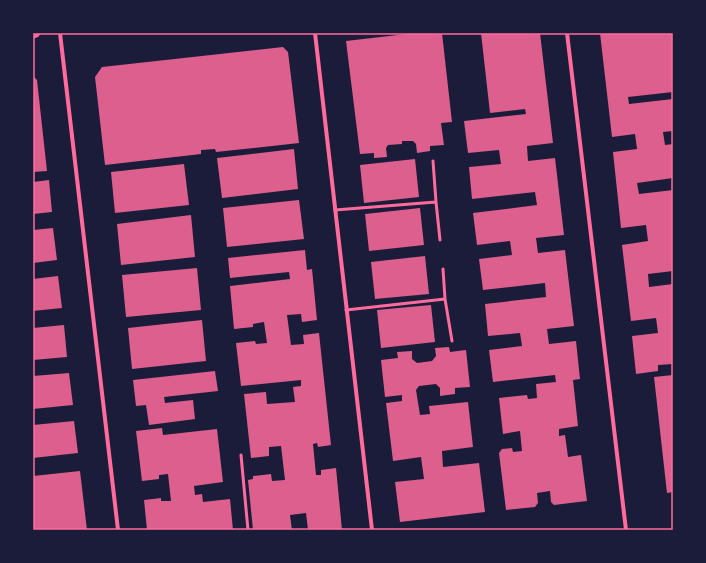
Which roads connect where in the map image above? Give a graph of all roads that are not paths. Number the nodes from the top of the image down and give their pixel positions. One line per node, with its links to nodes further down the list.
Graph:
1 (60, 33): 13 (street)
2 (315, 33): 6 (street)
3 (567, 33): 16 (street)
4 (433, 161): 5 (lane)
5 (436, 202): 6 (lane); 7 (lane)
6 (335, 210): 10 (street)
7 (440, 240)
8 (443, 269): 9 (lane)
9 (445, 299): 10 (lane); 11 (lane)
10 (346, 310): 15 (street)
11 (452, 342)
12 (241, 456): 14 (lane)
13 (118, 530)
14 (248, 530)
15 (372, 530)
16 (626, 530)

